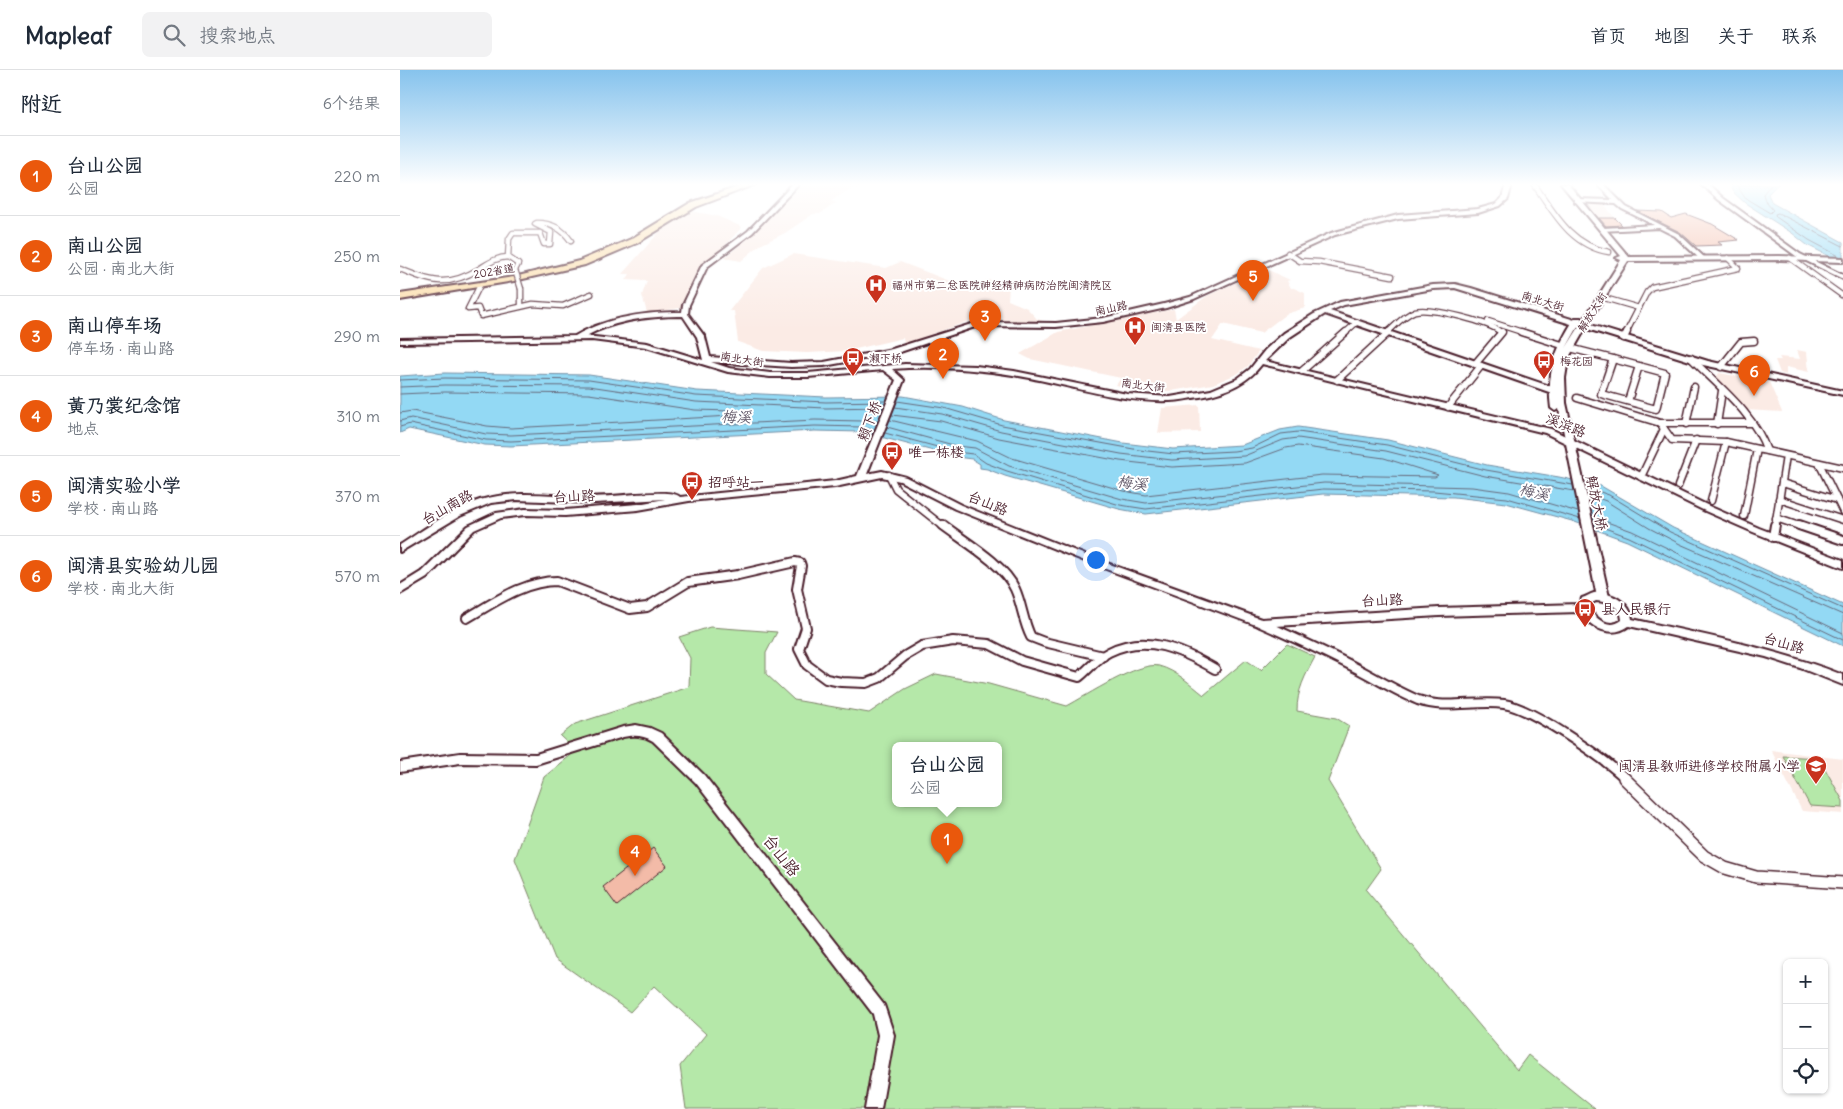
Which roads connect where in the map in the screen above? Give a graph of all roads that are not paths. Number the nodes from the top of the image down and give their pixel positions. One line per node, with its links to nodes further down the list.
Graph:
1 (551, 232): 14 (street)
2 (565, 232): 11 (street)
3 (648, 232): 24 (main road, 202省道)
4 (749, 232): 33 (street)
5 (1339, 232): 13 (street, 南山路)
6 (1570, 232): 12 (street)
7 (1599, 232): 17 (main road)
8 (1605, 232): 17 (main road)
9 (1672, 232): 18 (street)
10 (1768, 232): 19 (street)
11 (571, 241)
12 (1609, 252)
13 (1288, 254): 22 (street); 44 (street, 南山路)
14 (508, 257): 21 (street); 29 (street, bridge)
15 (1728, 258): 16 (main road); 18 (main road); 31 (street)
16 (1790, 258): 19 (main road); 26 (street)
17 (1622, 259): 18 (main road); 28 (main road, 解放大街); 35 (main road, 解放大街)
18 (1703, 259)
19 (1806, 259): 20 (main road); 23 (street)
20 (1843, 260)
21 (400, 268)
22 (1392, 276)
23 (1843, 277)
24 (480, 285): 27 (main road, 202省道); 29 (street)
25 (591, 294): 29 (street)
26 (1843, 296)
27 (400, 297)
28 (1601, 297): 31 (street); 35 (main road, 解放大街)
29 (521, 306)
30 (1418, 306): 41 (street)
31 (1640, 308): 38 (street)
32 (1324, 311): 34 (street); 35 (street, 南北大街); 45 (street, 南北大街)
33 (685, 314): 37 (street); 44 (street)
34 (1357, 322): 36 (street); 51 (street)
35 (1580, 324): 38 (street, 南北大街); 41 (main road, 解放大街)
36 (1387, 333): 46 (street); 46 (street); 52 (street)
37 (577, 338): 40 (street, 南北大街); 44 (street, 南北大街)
38 (1624, 338): 42 (street, 南北大街)
39 (1754, 340): 49 (street)
40 (400, 341)
41 (1566, 346): 43 (street); 55 (main road, 解放大街); 65 (main road, 解放大街)
42 (1691, 358): 49 (street, 南北大街); 56 (street)
43 (1613, 359): 48 (street); 59 (street)
44 (707, 362): 50 (street, 南北大街)
45 (1262, 362): 47 (street, 南北大街); 51 (street, 溪滨路)
46 (1478, 365): 55 (street); 60 (street)
47 (916, 366): 50 (street, 南北大街); 53 (street)
48 (1639, 366): 59 (street); 59 (street)
49 (1721, 367): 57 (street, 南北大街)
50 (884, 368): 53 (street)
51 (1302, 371): 52 (street, 溪滨路)
52 (1338, 380): 60 (street, 溪滨路)
53 (899, 383): 76 (street, 赖下桥)
54 (1694, 387): 61 (street)
55 (1552, 390): 65 (main road, 解放大街)
56 (1722, 391): 62 (street); 63 (street)
57 (1843, 393)
58 (1577, 398): 64 (street)
59 (1628, 401)
60 (1448, 407): 65 (street, 溪滨路)
61 (1686, 424): 62 (street); 64 (street)
62 (1717, 424): 63 (street)
63 (1752, 424): 69 (street)
64 (1662, 426): 66 (street); 75 (street)
65 (1566, 439): 71 (main road, 解放大街); 75 (street, 溪滨路)
66 (1696, 440): 67 (street); 78 (street)
67 (1726, 442): 68 (street); 82 (street)
68 (1757, 449): 69 (street); 84 (street)
69 (1767, 452): 70 (street)
70 (1786, 456): 72 (street); 77 (street)
71 (1571, 463): 92 (main road, 解放大桥)
72 (1819, 463): 73 (street); 81 (street)
73 (1843, 468)
74 (889, 475): 76 (street, 台山路); 96 (street, 台山路); 97 (street)
75 (1641, 477): 87 (street, 溪滨路)
76 (861, 478): 79 (street, 台山路)
77 (1782, 483): 80 (street); 81 (street)
78 (1678, 486)
79 (689, 498): 89 (street, 台山南路); 91 (street, 台山路)
80 (1779, 499): 85 (street); 86 (street)
81 (1837, 500): 83 (street)
82 (1711, 501)
83 (1843, 512)
84 (1744, 516)
85 (1776, 518): 87 (street); 88 (street)
86 (1843, 520)
87 (1773, 537): 90 (street, 溪滨路)
88 (1843, 540)
89 (400, 549)
90 (1843, 564)
91 (400, 590)
92 (1599, 597): 93 (street); 95 (street)
93 (1584, 608): 95 (street); 96 (street, 台山路)
94 (467, 618): 97 (street)
95 (1627, 622): 99 (street, 台山路)
96 (1261, 623): 101 (street)
97 (1102, 656): 98 (street)
98 (1215, 669)
99 (1843, 680)
100 (400, 767): 102 (street, 台山路)
101 (1843, 883)
102 (873, 1109)

